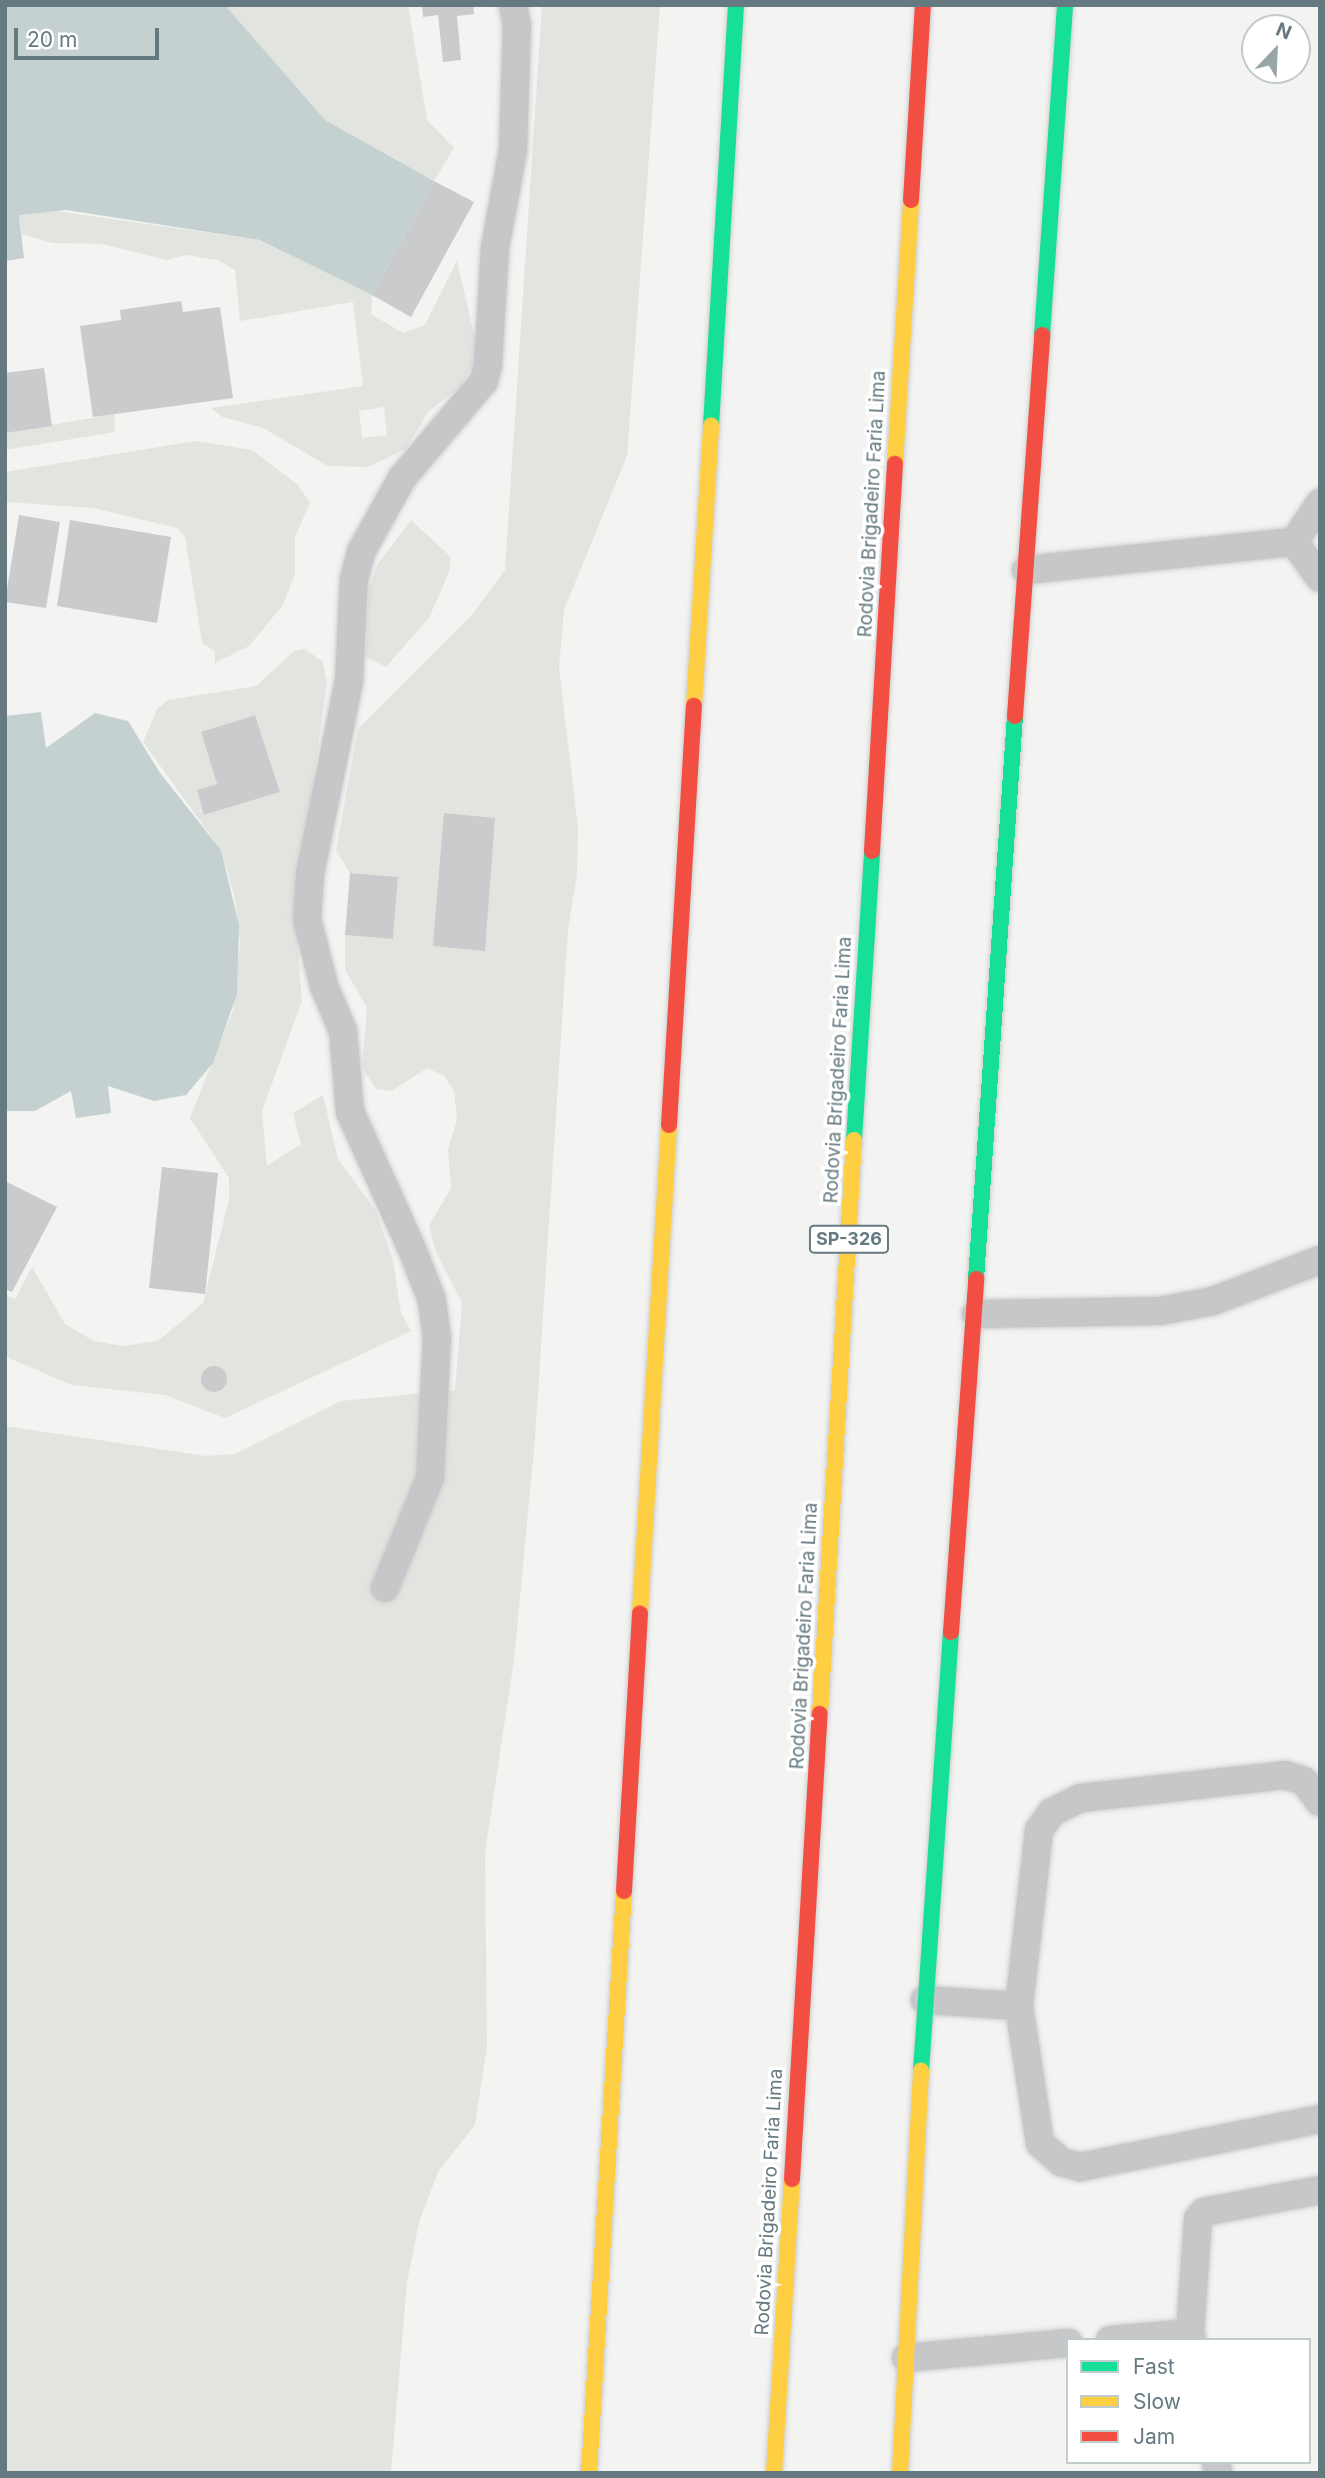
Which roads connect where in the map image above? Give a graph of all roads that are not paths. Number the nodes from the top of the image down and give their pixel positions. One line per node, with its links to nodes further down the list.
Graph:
1 (513, 5): 13 (lane)
2 (729, 5): 6 (main road)
3 (736, 5): 6 (main road)
4 (923, 5): 24 (main road, Rodovia Brigadeiro Faria Lima / SP-326)
5 (1065, 5): 9 (main road)
6 (734, 39): 23 (main road)
7 (1320, 503): 8 (lane)
8 (1294, 542): 9 (lane); 10 (lane)
9 (1026, 570): 12 (main road)
10 (1320, 578)
11 (1320, 1260): 12 (lane)
12 (976, 1314): 15 (main road)
13 (385, 1588)
14 (1320, 1802): 16 (lane)
15 (925, 2000): 16 (lane); 22 (main road)
16 (1019, 2006): 17 (lane)
17 (1320, 2119)
18 (1320, 2190): 19 (lane)
19 (1191, 2336): 20 (lane)
20 (1150, 2338)
21 (1066, 2343): 22 (lane)
22 (906, 2358): 25 (main road)
23 (589, 2473)
24 (774, 2473)
25 (900, 2473)

